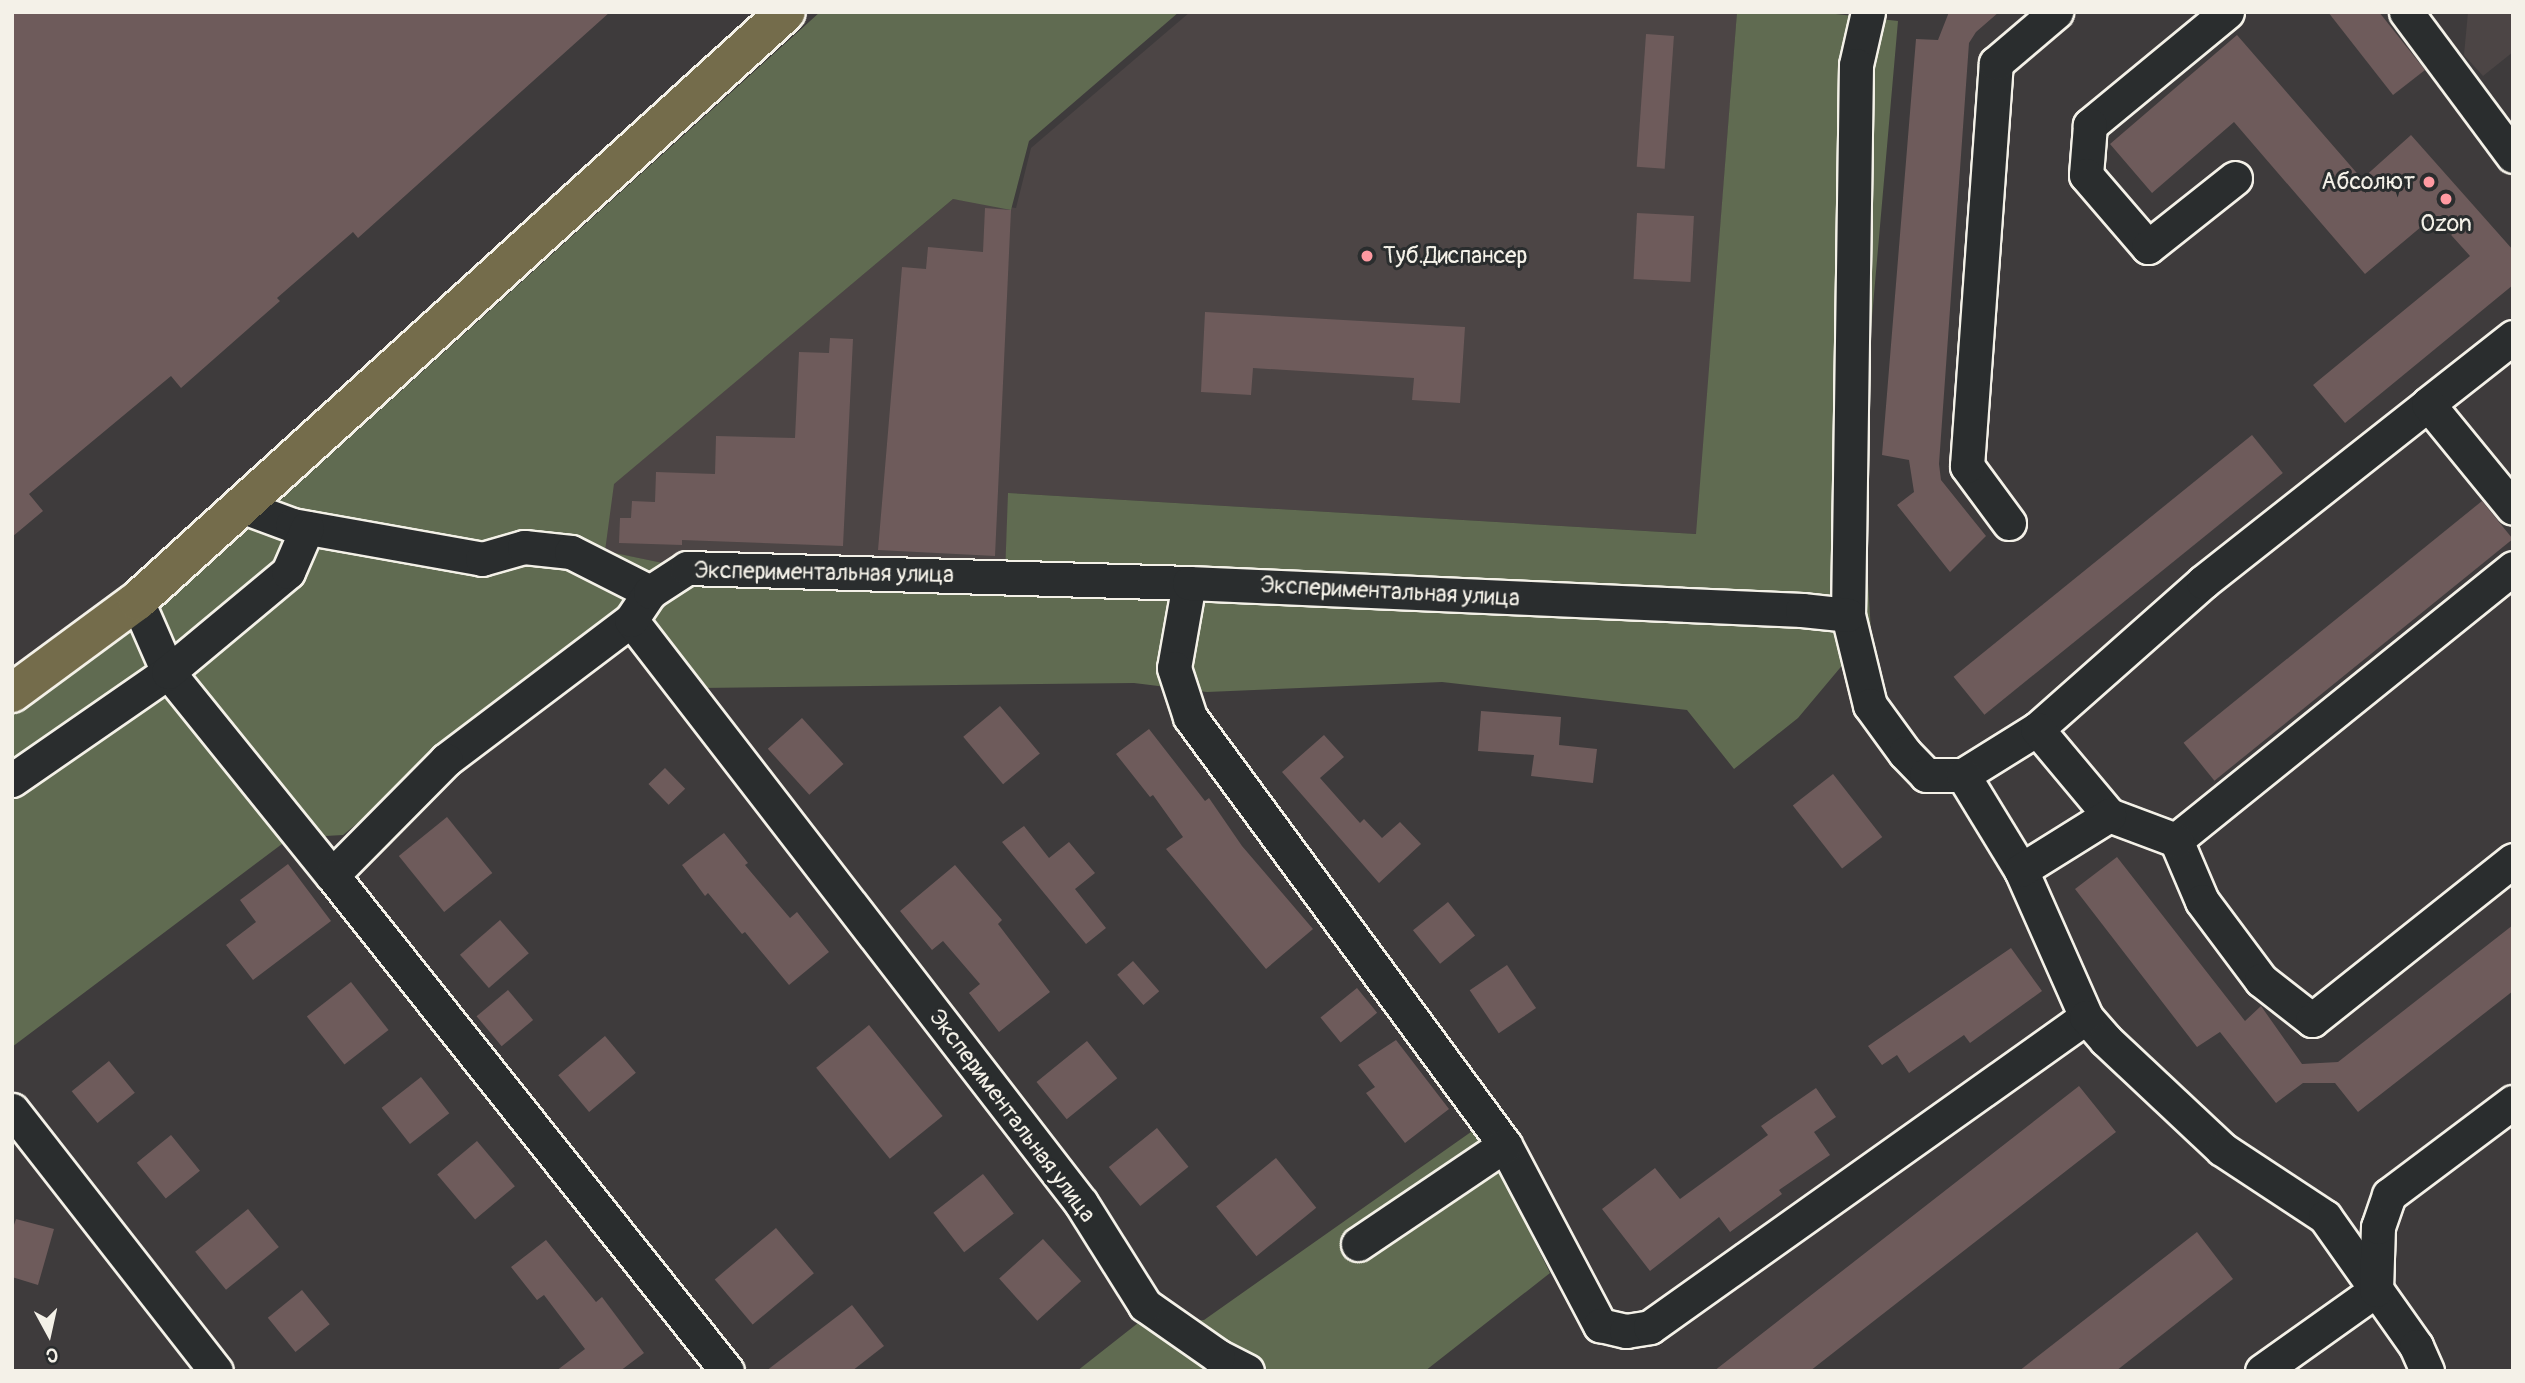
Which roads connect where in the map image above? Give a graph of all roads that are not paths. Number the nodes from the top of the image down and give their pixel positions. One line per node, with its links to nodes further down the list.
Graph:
1 (786, 12): 10 (main road)
2 (1868, 12): 18 (street)
3 (2056, 12): 12 (street)
4 (2227, 12): 7 (street)
5 (2406, 12): 6 (street)
6 (2513, 156)
7 (2235, 178)
8 (2513, 337): 9 (street)
9 (2428, 404): 11 (street); 22 (street)
10 (240, 506): 13 (street); 17 (main road)
11 (2513, 508)
12 (2008, 523)
13 (307, 528): 16 (street); 20 (street)
14 (2513, 568): 26 (street)
15 (1189, 583): 16 (street, Экспериментальная улица); 18 (street, Экспериментальная улица); 33 (street)
16 (649, 592): 19 (street, Экспериментальная улица)
17 (137, 601): 20 (street); 21 (main road)
18 (1848, 615): 23 (street)
19 (631, 620): 29 (street); 38 (street, Экспериментальная улица)
20 (169, 672): 24 (street); 29 (street)
21 (12, 692)
22 (2037, 729): 23 (street); 25 (street)
23 (1963, 775): 28 (street)
24 (12, 780)
25 (2109, 815): 26 (street); 28 (street)
26 (2176, 840): 27 (street)
27 (2513, 860)
28 (2021, 870): 30 (street)
29 (331, 875): 37 (street)
30 (2086, 1017): 33 (street); 35 (street)
31 (2513, 1102): 35 (street)
32 (12, 1110): 36 (street)
33 (1505, 1145): 34 (street)
34 (1359, 1244)
35 (2376, 1290): 39 (street); 40 (street)
36 (216, 1371)
37 (727, 1371)
38 (1247, 1371)
39 (2262, 1371)
40 (2427, 1371)

